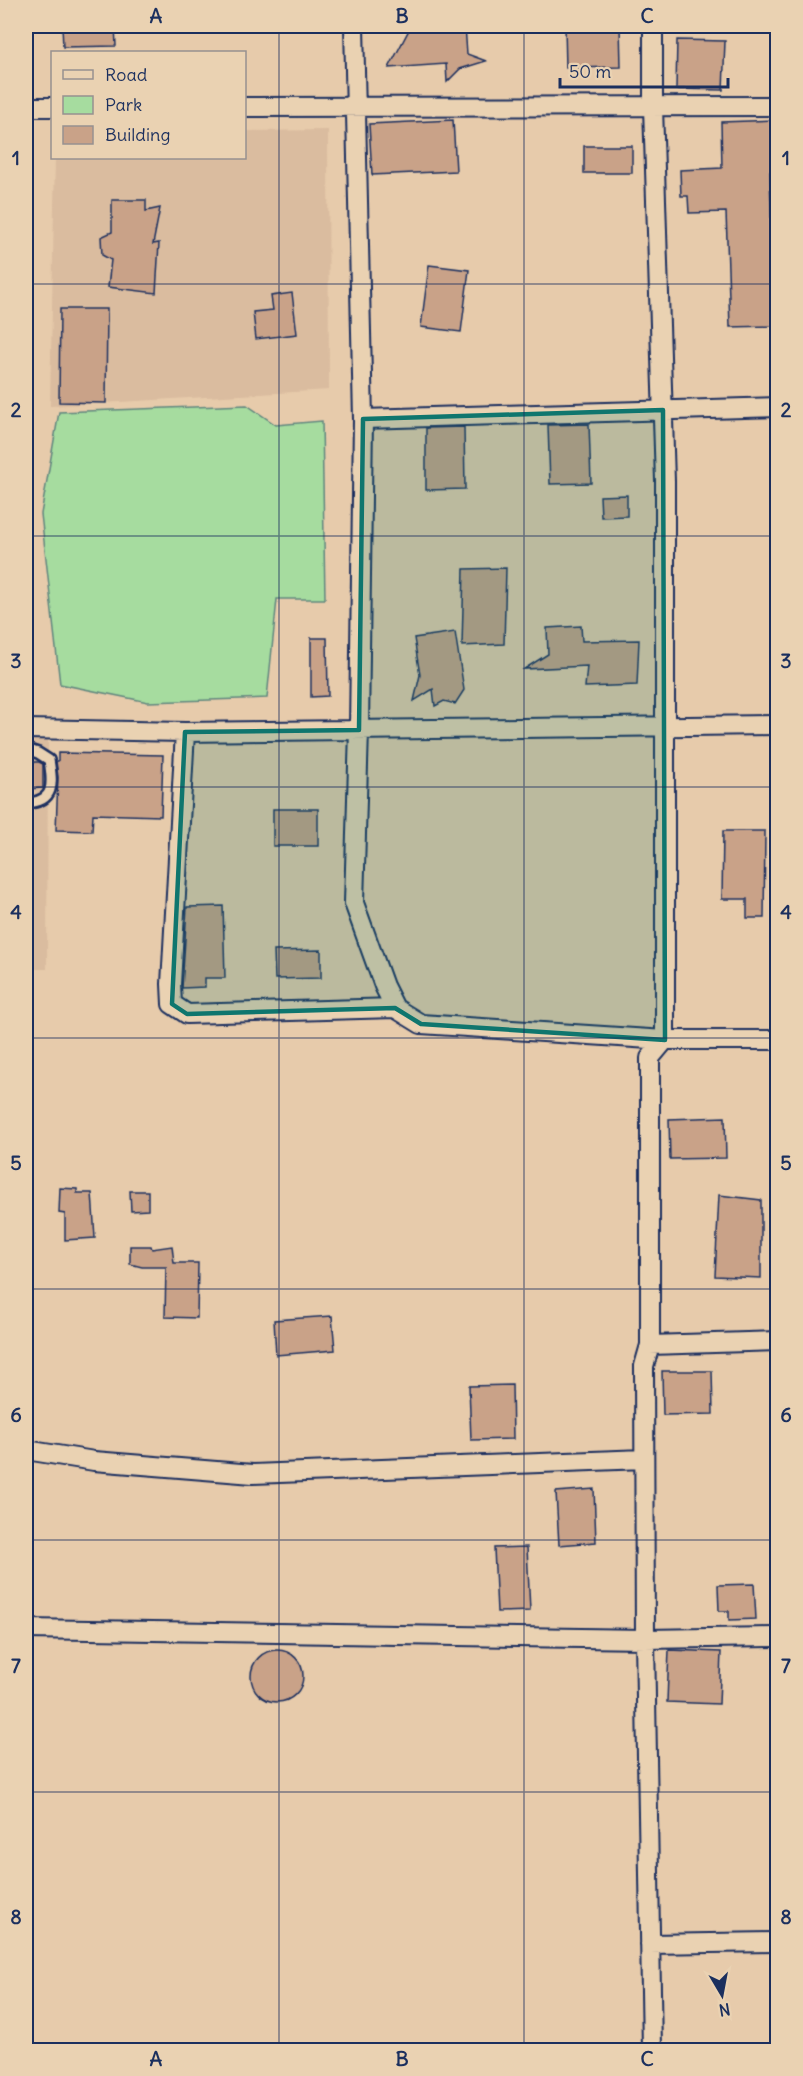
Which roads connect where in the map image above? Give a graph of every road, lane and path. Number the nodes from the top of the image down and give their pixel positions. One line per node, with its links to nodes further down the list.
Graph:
1 (354, 26): 8 (street)
2 (653, 26): 3 (street)
3 (652, 106): 4 (street); 8 (street); 10 (street)
4 (777, 106)
5 (26, 107): 6 (street)
6 (51, 107)
7 (246, 107): 8 (street)
8 (354, 107): 11 (street)
9 (777, 407): 10 (street)
10 (663, 410): 11 (street); 13 (street)
11 (363, 419): 15 (street)
12 (777, 725): 13 (street)
13 (665, 728): 15 (street); 21 (street)
14 (26, 729): 16 (street)
15 (359, 730): 16 (street); 19 (street)
16 (185, 732): 19 (street)
17 (26, 749): 18 (lane)
18 (26, 803)
19 (396, 1008): 21 (street)
20 (777, 1040): 21 (street)
21 (665, 1041): 23 (street)
22 (777, 1341): 23 (street)
23 (650, 1345): 25 (street)
24 (26, 1450): 25 (street)
25 (644, 1459): 28 (street)
26 (26, 1629): 28 (street)
27 (777, 1637): 28 (street)
28 (645, 1639): 30 (street)
29 (777, 1942): 30 (street)
30 (650, 1944): 31 (street)
31 (652, 2050)

